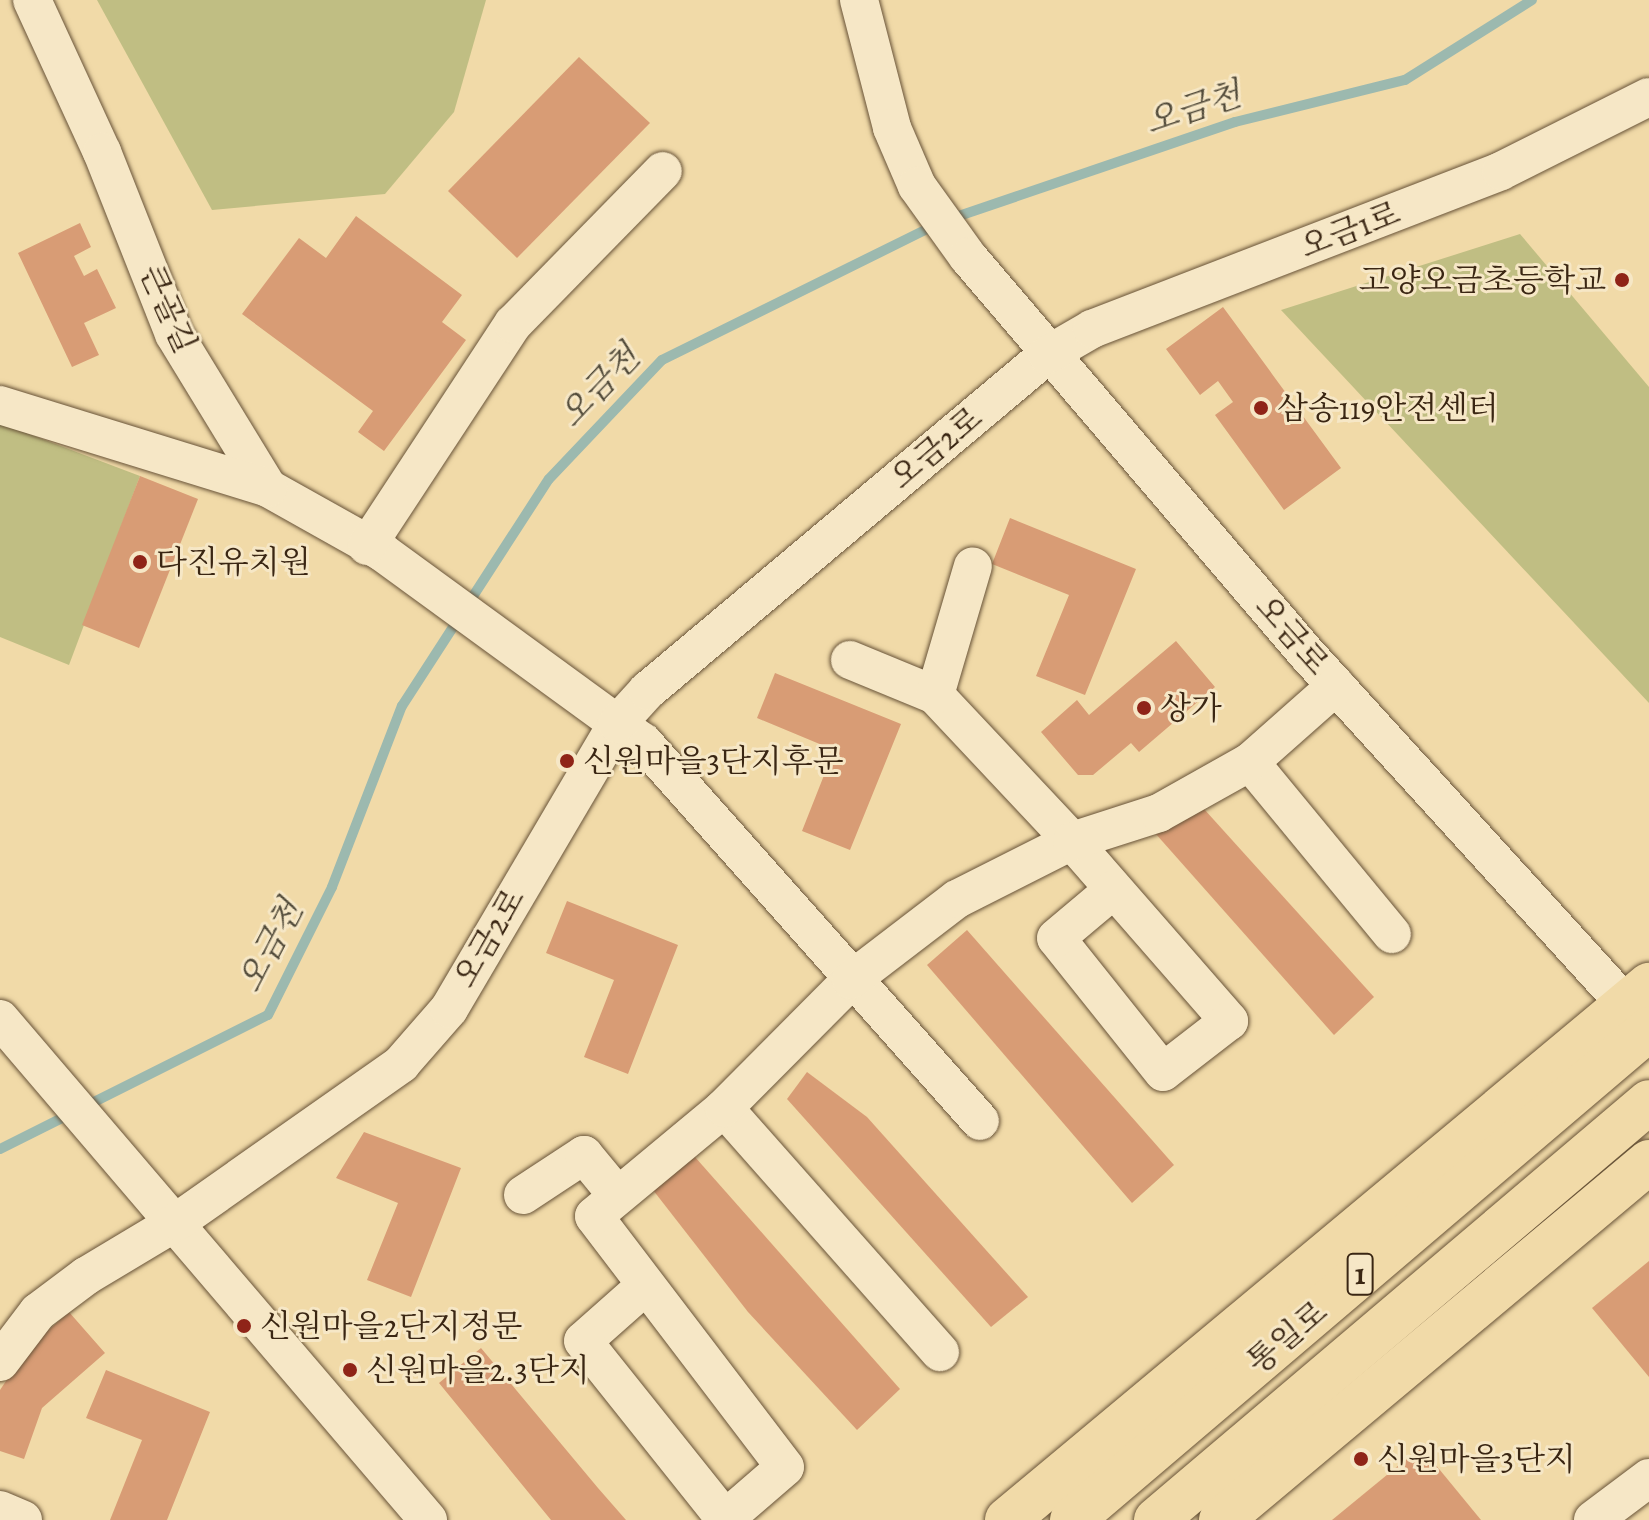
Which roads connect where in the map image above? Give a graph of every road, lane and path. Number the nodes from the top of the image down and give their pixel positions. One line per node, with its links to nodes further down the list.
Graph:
1 (32, 0): 7 (street, 큰골길)
2 (859, 0): 5 (street, 오금로)
3 (1649, 97): 5 (street, 오금1로)
4 (663, 171): 8 (street)
5 (1047, 355): 11 (street, 오금로); 13 (street, 오금2로)
6 (0, 405): 7 (street)
7 (268, 488): 8 (street, 큰골길)
8 (375, 549): 13 (street, 큰골길)
9 (973, 566): 12 (street)
10 (850, 660): 12 (street)
11 (1336, 686): 14 (street); 19 (street, 오금로)
12 (935, 695): 15 (street)
13 (617, 724): 18 (street, 큰골길); 27 (street, 오금2로)
14 (1250, 762): 15 (street); 17 (street)
15 (1072, 841): 16 (street); 18 (street)
16 (1113, 890): 16 (street)
17 (1392, 934)
18 (851, 980): 22 (street); 23 (street, 큰골길)
19 (1641, 1006): 35 (main road); 36 (main road, 통일로 / 1)
20 (0, 1019): 27 (street)
21 (1649, 1102): 37 (main road, 통일로 / 1)
22 (724, 1108): 26 (street); 29 (street)
23 (980, 1121)
24 (1649, 1162): 38 (main road)
25 (523, 1195): 26 (street)
26 (617, 1195): 28 (street)
27 (178, 1221): 30 (street, 오금2로); 34 (street)
28 (644, 1287): 28 (street)
29 (940, 1352)
30 (0, 1362)
31 (1649, 1478): 39 (street)
32 (0, 1510): 33 (street)
33 (23, 1520)
34 (428, 1520)
35 (1007, 1520)
36 (1072, 1520)
37 (1156, 1520)
38 (1221, 1520)
39 (1593, 1520)

